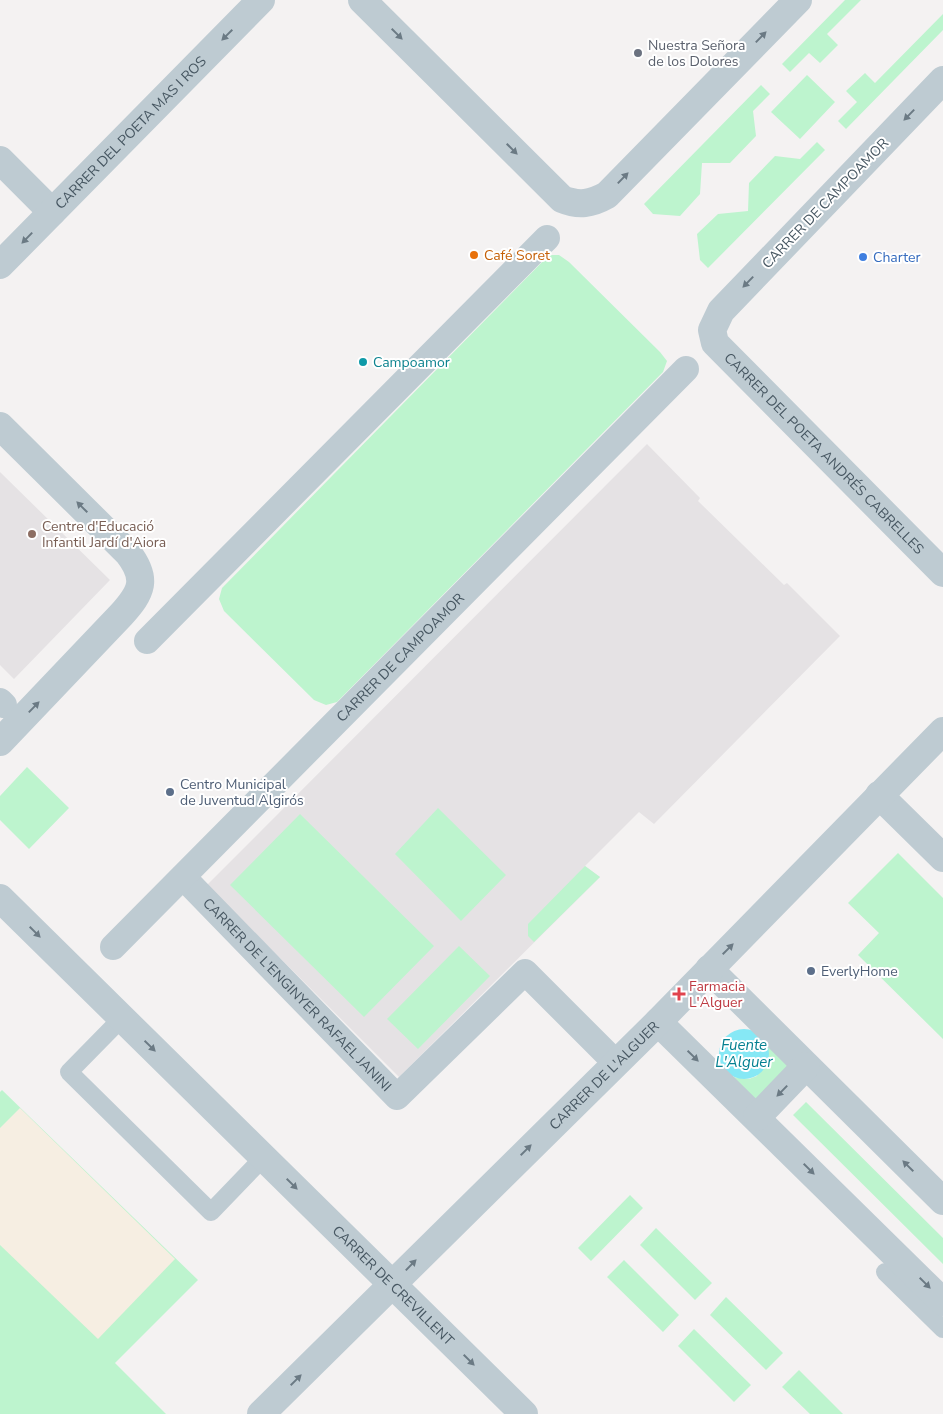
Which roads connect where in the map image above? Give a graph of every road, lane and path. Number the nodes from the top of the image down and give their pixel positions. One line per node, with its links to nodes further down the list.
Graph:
1 (261, 0): 6 (street, CARRER DEL POETA MAS I ROS, one-way to 6)
2 (362, 0): 3 (street, one-way to 3)
3 (798, 0)
4 (943, 80): 9 (street, CARRER DE CAMPOAMOR, one-way to 9)
5 (0, 160): 6 (street)
6 (52, 212): 8 (street, CARRER DEL POETA MAS I ROS, one-way to 8)
7 (547, 238): 13 (street)
8 (0, 265)
9 (712, 330): 12 (street, CARRER DEL POETA ANDRÉS CABRELLES)
10 (686, 369): 18 (street, CARRER DE CAMPOAMOR)
11 (0, 426): 15 (street, one-way to 11)
12 (943, 573)
13 (147, 641)
14 (943, 731): 16 (street, CARRER DE L'ALGUER)
15 (0, 742)
16 (879, 795): 17 (street); 21 (street, CARRER DE L'ALGUER, one-way to 16)
17 (943, 858)
18 (183, 877): 20 (street, CARRER DE CAMPOAMOR); 24 (street, CARRER DE L'ENGINYER RAFAEL JANINI)
19 (5, 912): 22 (street, CARRER DE CREVILLENT, one-way to 22)
20 (113, 947)
21 (709, 969): 23 (street, CARRER DE L'ALGUER); 25 (street)
22 (122, 1018): 27 (street, CARRER DE CREVILLENT, one-way to 27); 27 (lane)
23 (658, 1022): 26 (street, one-way to 26); 30 (street, CARRER DE L'ALGUER, one-way to 23)
24 (606, 1053)
25 (806, 1066): 26 (street, one-way to 26); 28 (street, one-way to 25)
26 (757, 1117): 31 (street, one-way to 31)
27 (264, 1157): 30 (street, CARRER DE CREVILLENT, one-way to 30)
28 (943, 1200)
29 (884, 1272): 32 (lane)
30 (392, 1284): 33 (street, CARRER DE L'ALGUER, one-way to 30); 34 (street, CARRER DE CREVILLENT, one-way to 34)
31 (943, 1302)
32 (943, 1329)
33 (261, 1414)
34 (524, 1414)

